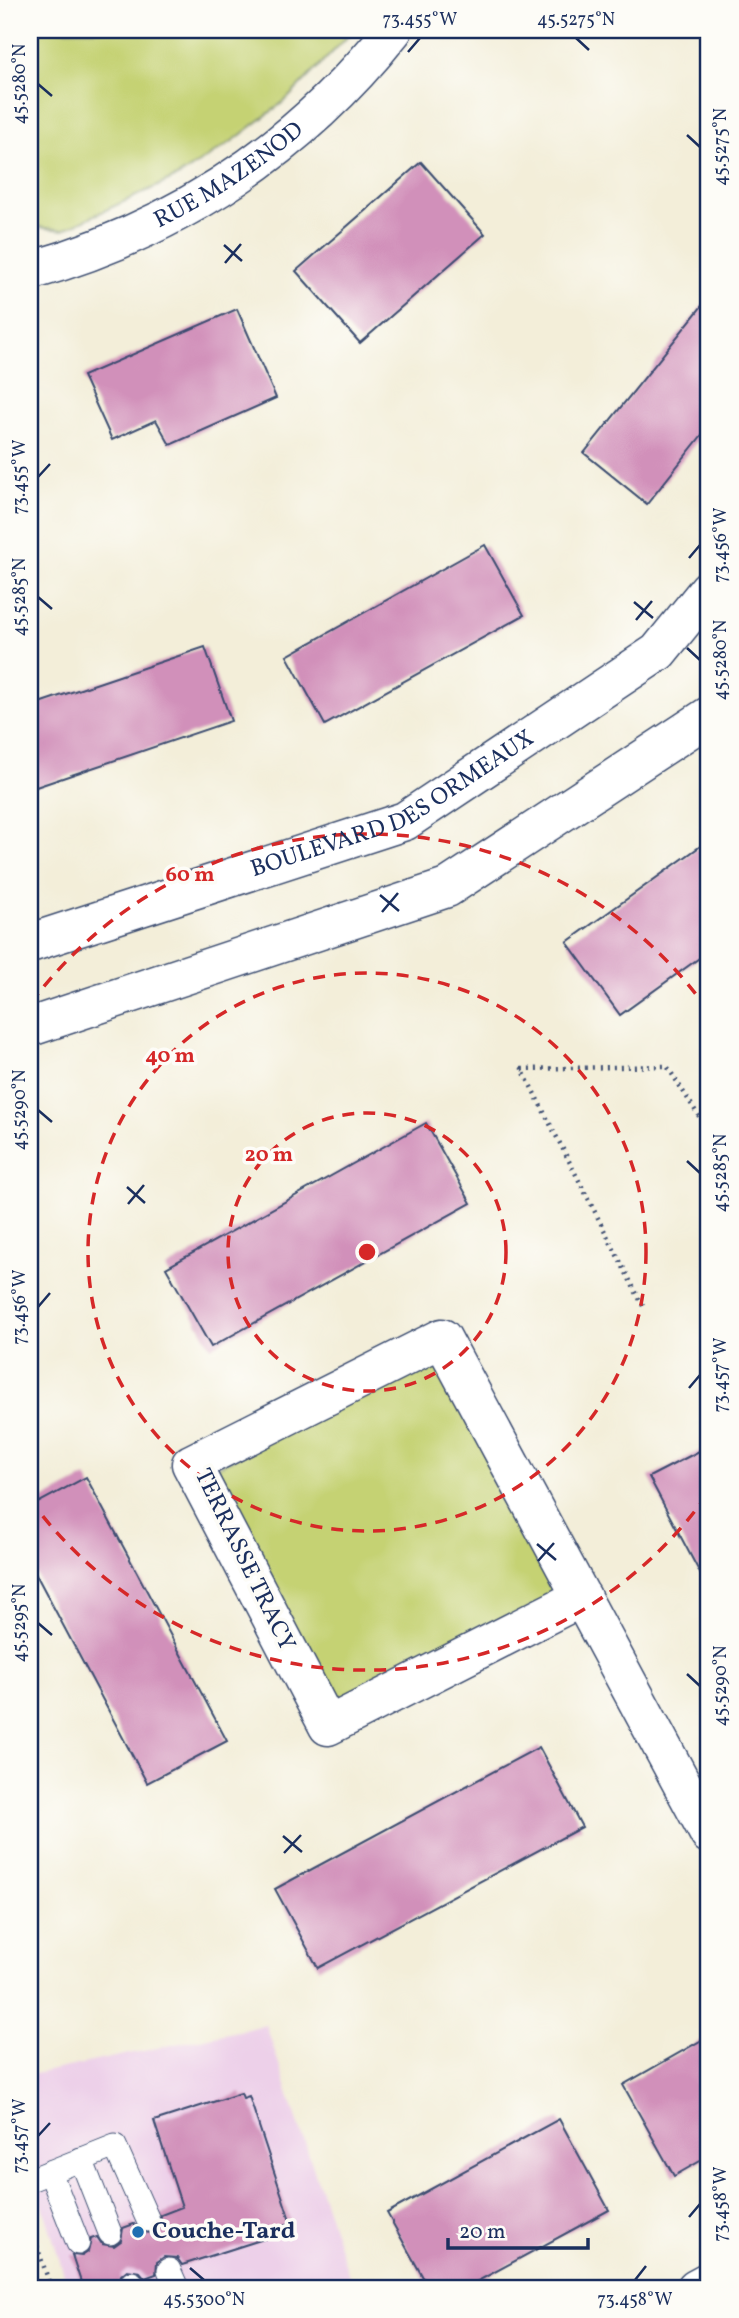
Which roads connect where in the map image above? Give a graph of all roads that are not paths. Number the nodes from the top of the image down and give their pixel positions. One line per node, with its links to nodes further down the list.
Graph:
1 (393, 30): 2 (street, RUE MAZENOD)
2 (30, 271)
3 (709, 589): 5 (street, BOULEVARD DES ORMEAUX)
4 (709, 716): 6 (street)
5 (30, 943)
6 (30, 1027)
7 (582, 1597): 7 (street, TERRASSE TRACY); 8 (street, TERRASSE TRACY)
8 (709, 1834)
9 (81, 2159): 10 (lane); 11 (lane); 12 (lane)
10 (40, 2176): 13 (lane)
11 (148, 2220)
12 (110, 2233)
13 (78, 2243)
14 (709, 2281): 15 (street)
15 (695, 2288)

